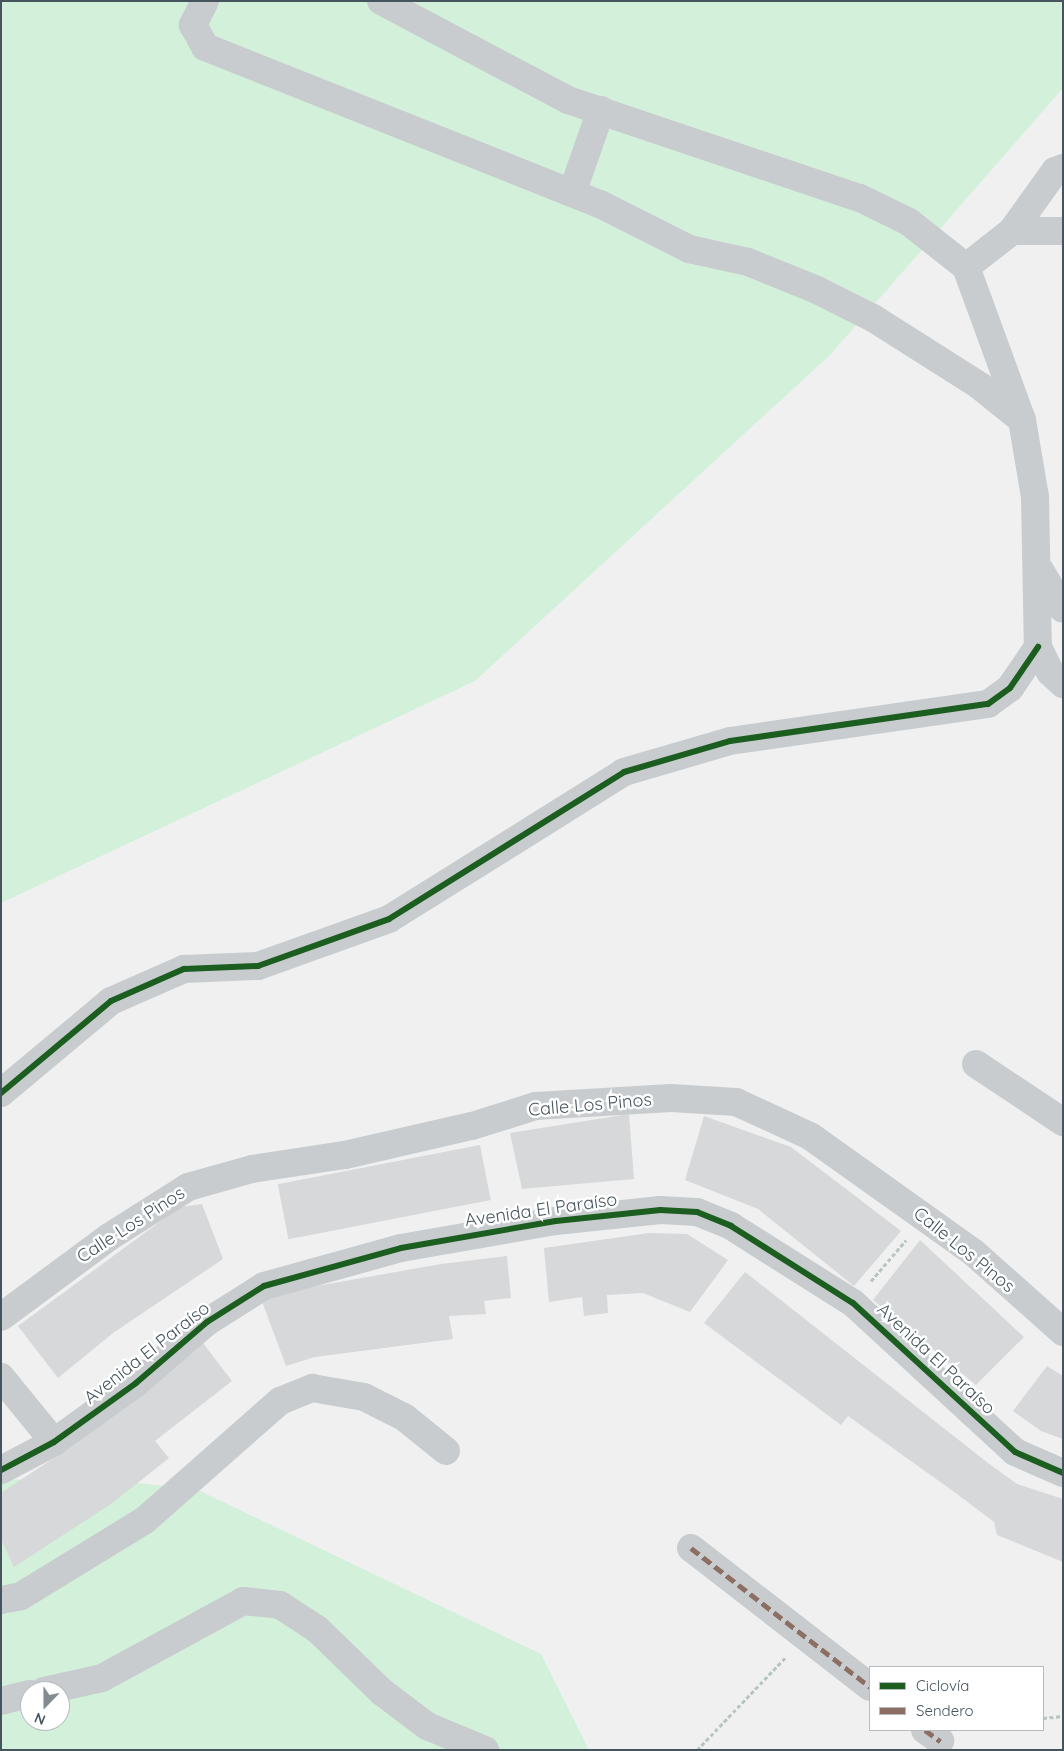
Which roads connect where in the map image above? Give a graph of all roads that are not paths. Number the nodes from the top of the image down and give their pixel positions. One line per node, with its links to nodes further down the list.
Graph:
1 (205, 1): 5 (street)
2 (380, 1): 3 (street)
3 (601, 110): 5 (street); 8 (street)
4 (1063, 168): 6 (street)
5 (572, 192): 9 (street)
6 (1012, 231): 7 (street); 8 (street)
7 (1063, 231)
8 (966, 267): 9 (street)
9 (1022, 420): 10 (street)
10 (1038, 567): 11 (street); 12 (street)
11 (1063, 610)
12 (1038, 647): 13 (street); 15 (street)
13 (1063, 684)
14 (976, 1064): 16 (street)
15 (1, 1093)
16 (1063, 1122)
17 (1, 1317): 18 (street, Calle Los Pinos)
18 (1063, 1332)
19 (1, 1378): 20 (street)
20 (54, 1442): 22 (street, Avenida El Paraíso); 23 (street, Avenida El Paraíso)
21 (446, 1451): 25 (street)
22 (1, 1470)
23 (1063, 1473)
24 (691, 1548): 27 (street)
25 (1, 1600)
26 (70, 1685): 30 (street)
27 (869, 1686)
28 (20, 1696): 29 (street)
29 (1, 1701)
30 (485, 1750)

